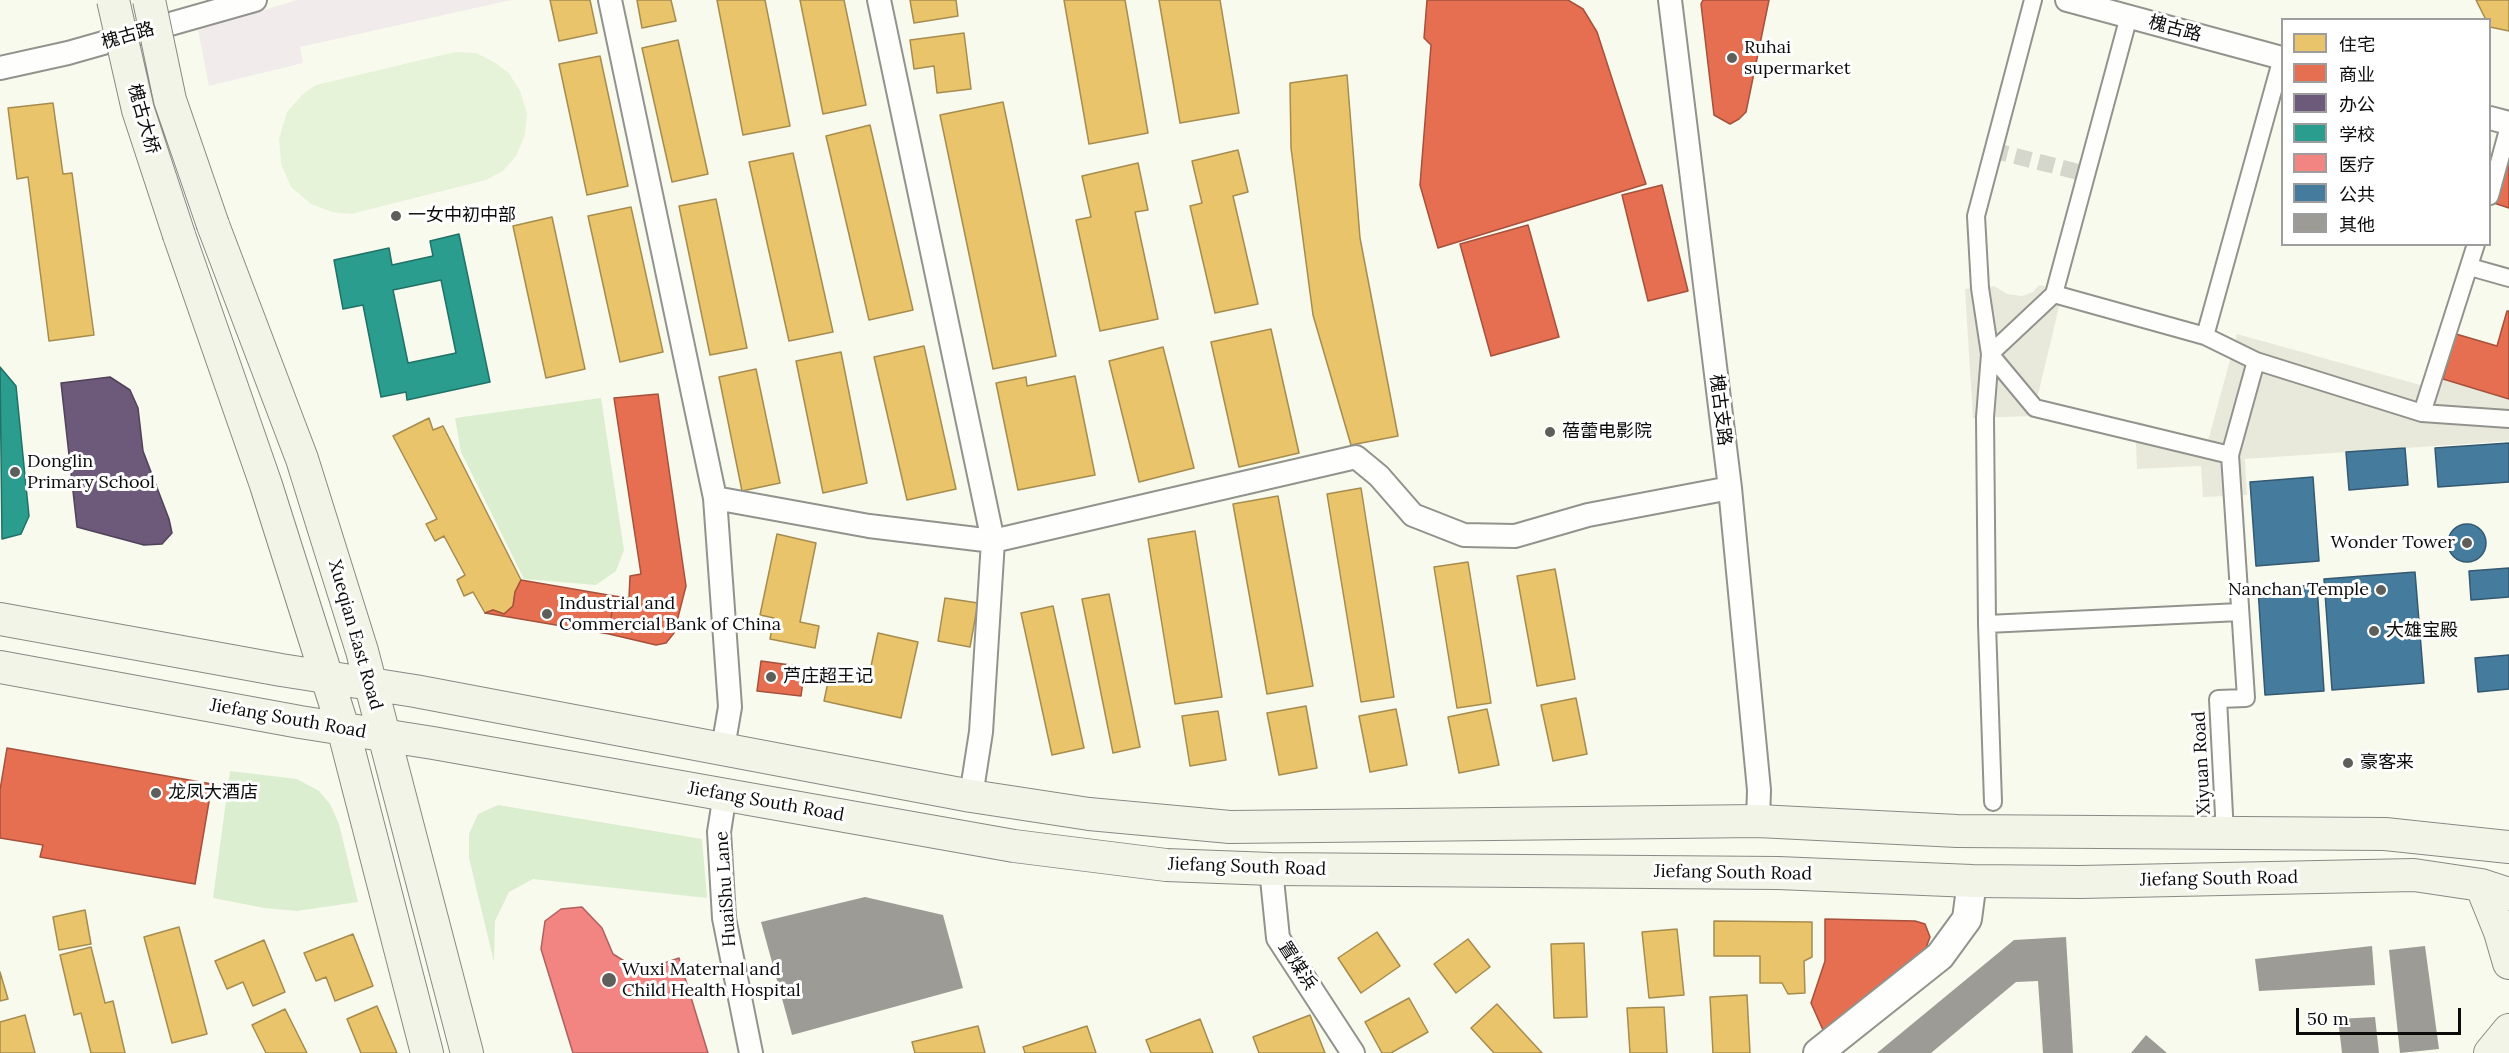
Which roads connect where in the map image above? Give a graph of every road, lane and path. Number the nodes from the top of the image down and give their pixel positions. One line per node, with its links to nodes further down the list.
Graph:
1 (113, 0): 34 (main road, 槐古大桥, bridge)
2 (148, 0): 16 (main road, 槐古大桥, bridge)
3 (255, 0): 12 (street, 槐古路)
4 (610, 0): 28 (street)
5 (879, 0): 29 (street)
6 (1670, 0): 27 (street, 槐古支路)
7 (2033, 0): 22 (street)
8 (2067, 0): 9 (street, 槐古路)
9 (2129, 16): 10 (street, 槐古路); 20 (street)
10 (2281, 58)
11 (2281, 62): 21 (street)
12 (0, 69)
13 (2491, 118): 14 (street)
14 (2509, 125): 15 (street)
15 (2491, 192)
16 (213, 225): 35 (main road, Xueqian East Road)
17 (2475, 246): 18 (street)
18 (2470, 267): 19 (street); 24 (street)
19 (2509, 278)
20 (2054, 294): 21 (street); 22 (street)
21 (2205, 336): 23 (street)
22 (1990, 354): 26 (street); 32 (street)
23 (2256, 360): 24 (street); 26 (street, Xiyuan Road)
24 (2421, 413): 25 (street)
25 (2509, 419)
26 (2230, 455): 30 (street, Xiyuan Road)
27 (1730, 488): 29 (street); 42 (street, 槐古支路)
28 (715, 498): 29 (street); 38 (street)
29 (993, 541): 40 (street)
30 (2241, 612): 32 (street); 43 (street, Xiyuan Road)
31 (0, 619): 34 (main road)
32 (1987, 624): 41 (street)
33 (0, 667): 36 (main road, Jiefang South Road)
34 (327, 677): 35 (main road); 36 (main road)
35 (371, 685): 37 (main road, Xueqian East Road); 38 (main road)
36 (343, 728): 37 (main road, Jiefang South Road); 50 (main road)
37 (383, 735): 39 (main road, Jiefang South Road); 51 (main road, Xueqian East Road)
38 (723, 748): 40 (main road)
39 (725, 794): 45 (main road, Jiefang South Road); 52 (street, HuaiShu Lane)
40 (971, 796): 42 (main road)
41 (1993, 802)
42 (1758, 821): 43 (main road)
43 (2224, 834): 44 (main road)
44 (2509, 847)
45 (1271, 869): 46 (main road, Jiefang South Road); 53 (street, 置煤浜)
46 (1972, 881): 47 (main road, Jiefang South Road); 54 (street)
47 (2495, 889): 48 (main road)
48 (2509, 963)
49 (2509, 1030): 55 (main road)
50 (427, 1053)
51 (467, 1053)
52 (751, 1053)
53 (1353, 1053)
54 (1818, 1053)
55 (2490, 1053)

